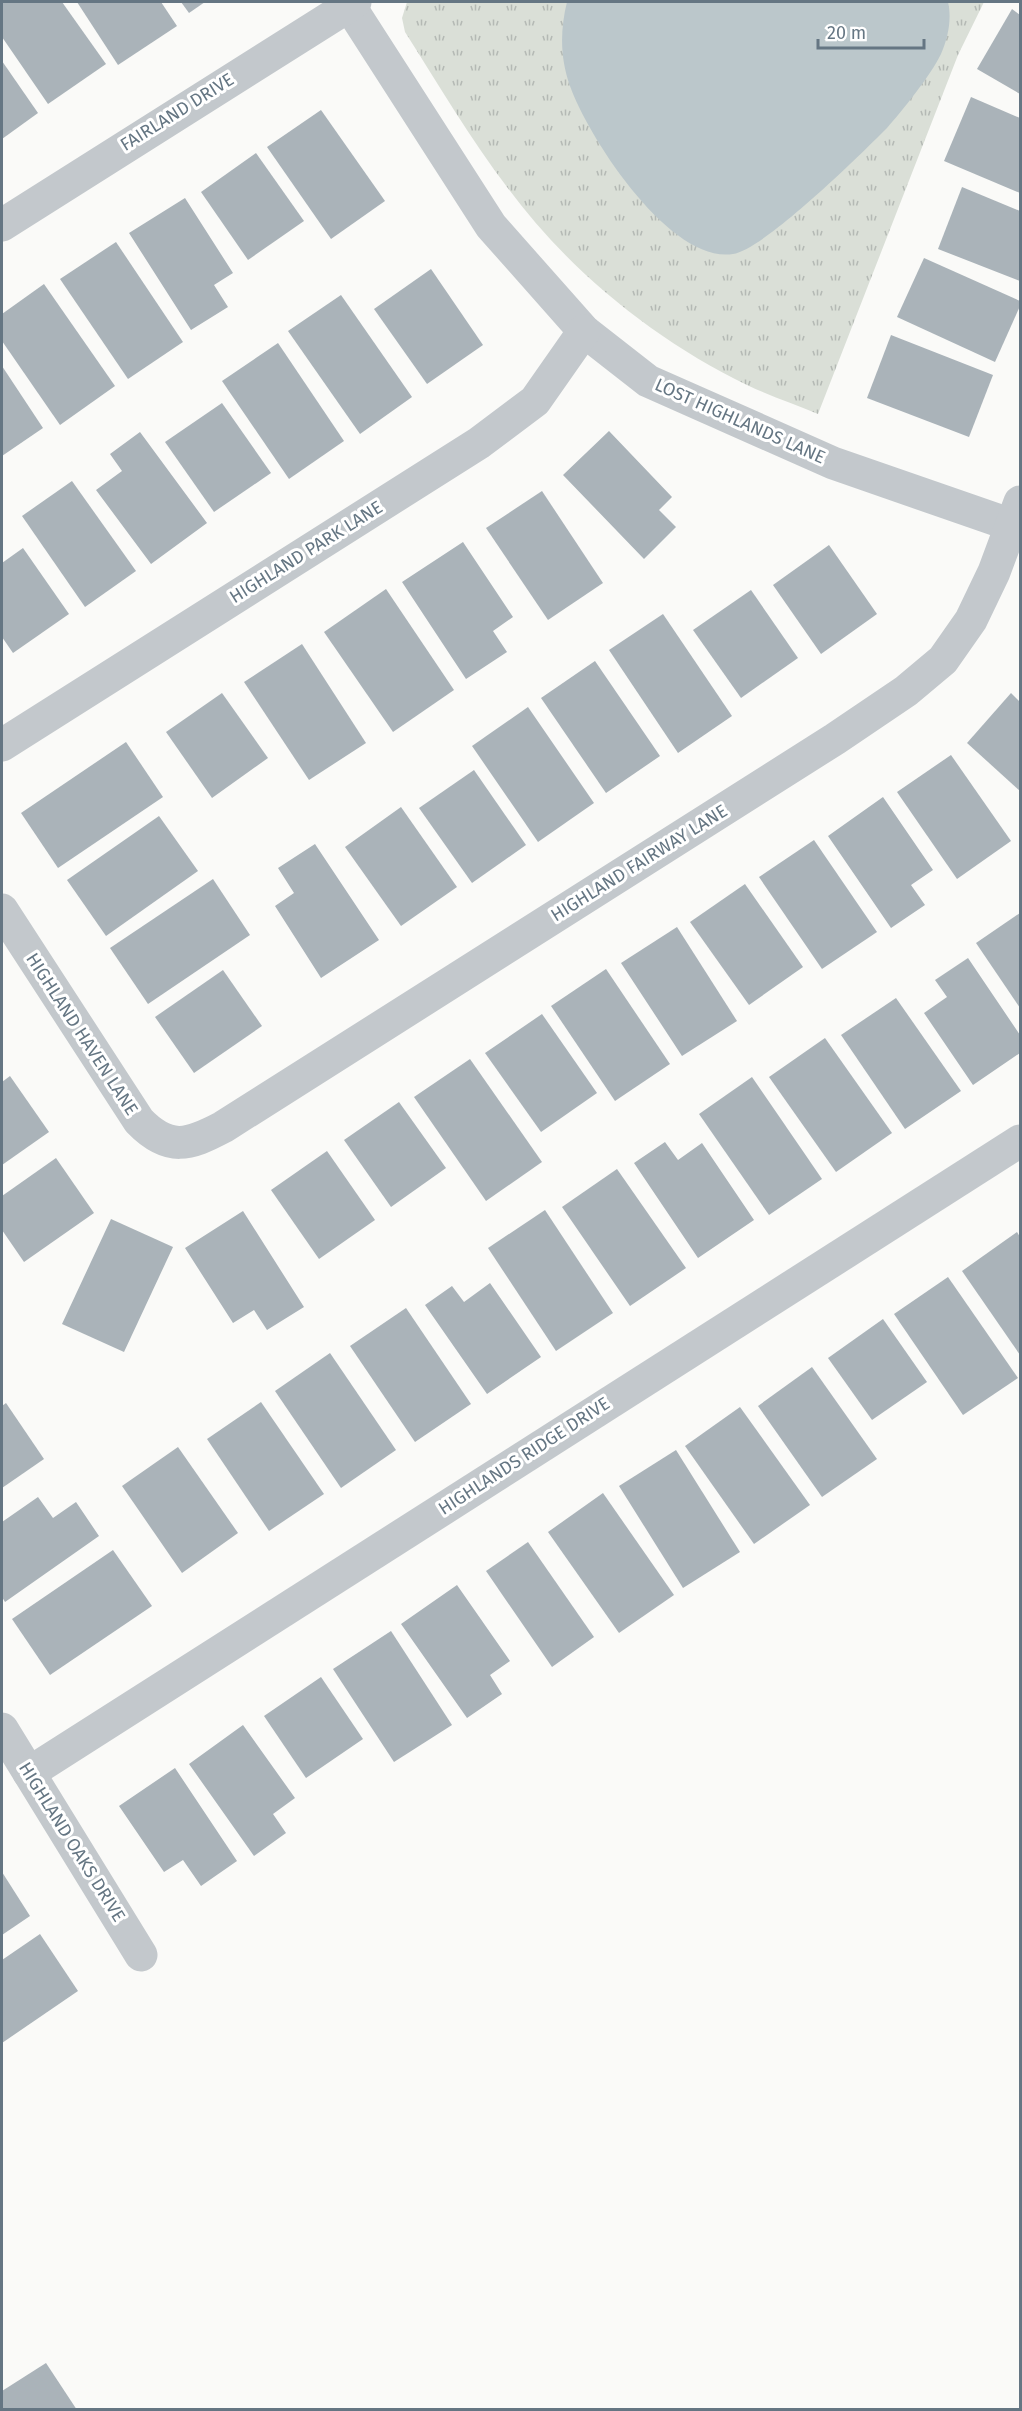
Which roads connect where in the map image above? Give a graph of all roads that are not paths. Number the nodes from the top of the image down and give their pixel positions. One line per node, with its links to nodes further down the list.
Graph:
1 (350, 3): 2 (street, FAIRLAND DRIVE); 3 (street, LOST HIGHLANDS LANE)
2 (2, 225)
3 (584, 331): 4 (street, LOST HIGHLANDS LANE); 5 (street, HIGHLAND PARK LANE)
4 (1018, 518): 8 (street, HIGHLAND FAIRWAY LANE)
5 (2, 745)
6 (2, 910): 8 (street, HIGHLAND HAVEN LANE)
7 (1020, 1141): 10 (street, HIGHLANDS RIDGE DRIVE)
8 (175, 1142)
9 (2, 1729): 10 (street, HIGHLAND OAKS DRIVE)
10 (29, 1773): 11 (street, HIGHLAND OAKS DRIVE)
11 (141, 1955)

